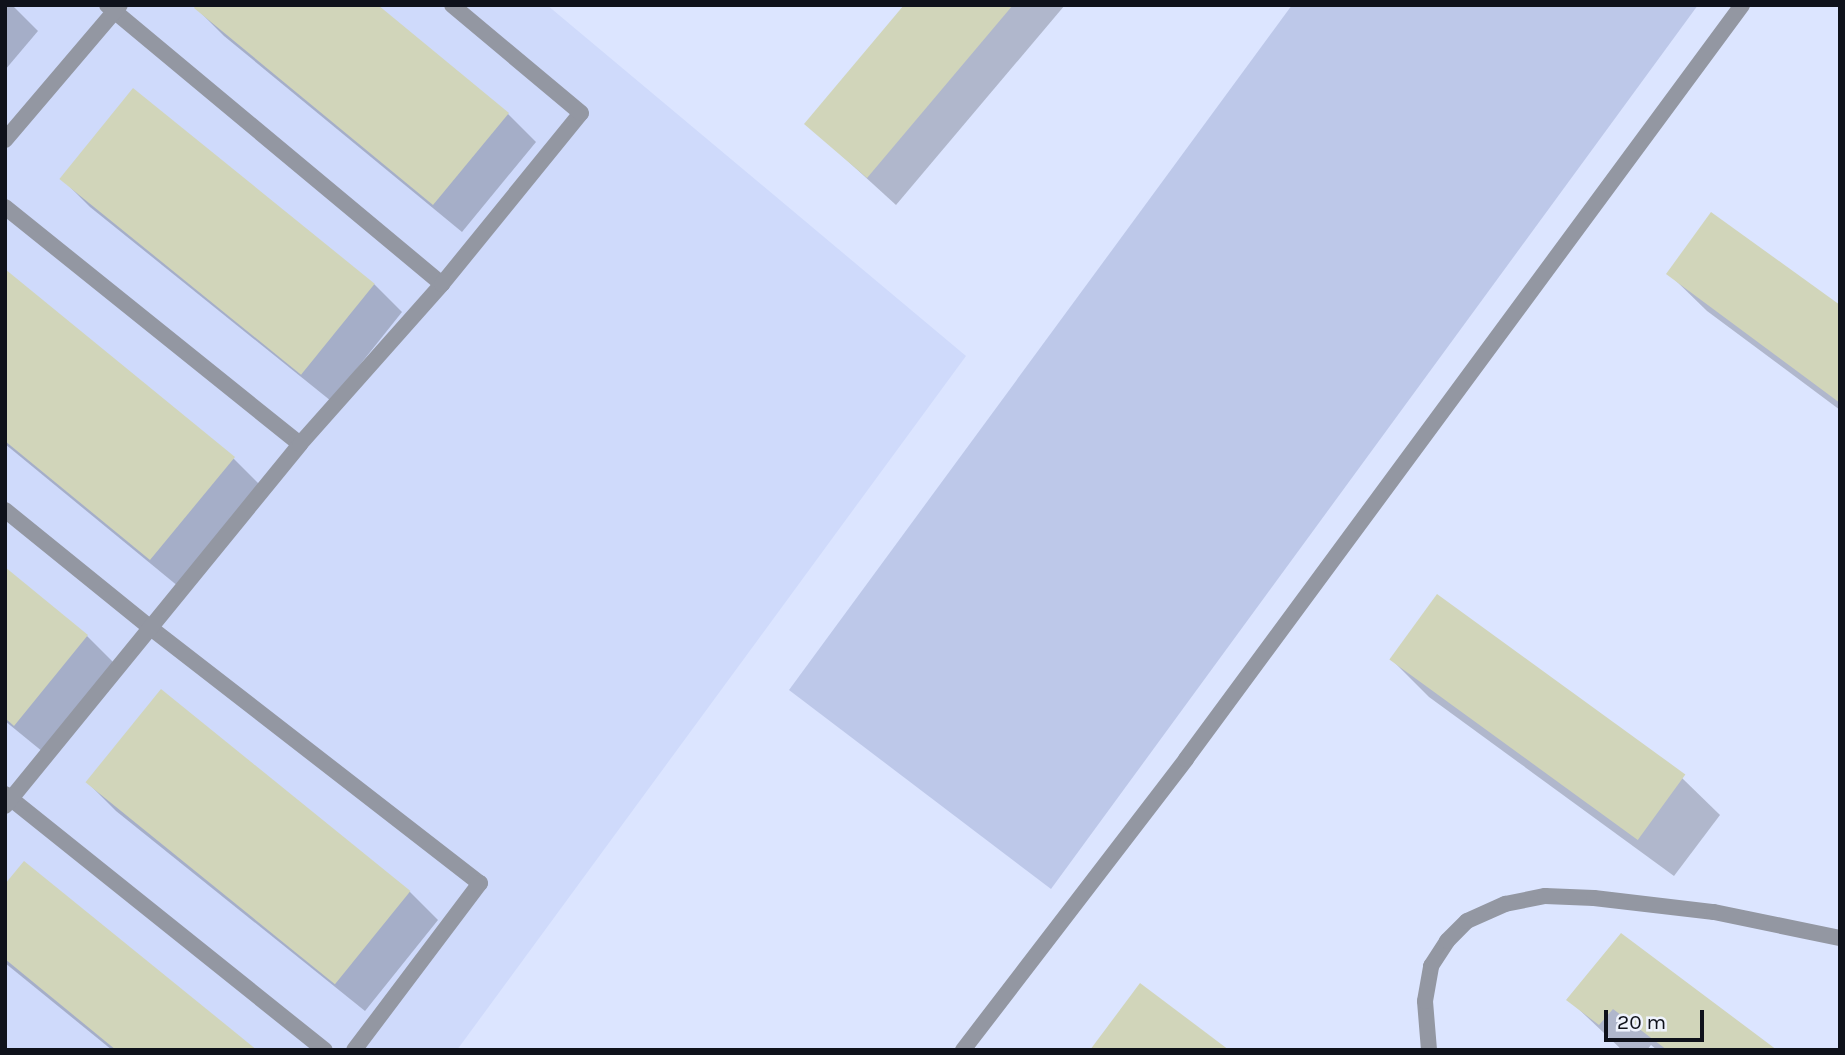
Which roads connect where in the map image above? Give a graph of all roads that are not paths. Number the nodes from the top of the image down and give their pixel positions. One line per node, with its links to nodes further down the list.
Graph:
1 (452, 5): 6 (lane)
2 (1742, 5): 14 (lane)
3 (114, 7): 4 (lane); 6 (lane)
4 (5, 140)
5 (5, 207): 7 (lane)
6 (442, 284): 7 (lane)
7 (300, 443): 9 (lane)
8 (5, 510): 9 (lane)
9 (152, 629): 10 (lane); 13 (lane)
10 (7, 800): 12 (lane)
11 (1840, 938): 15 (lane)
12 (325, 1050)
13 (354, 1050)
14 (963, 1050)
15 (1429, 1050)

